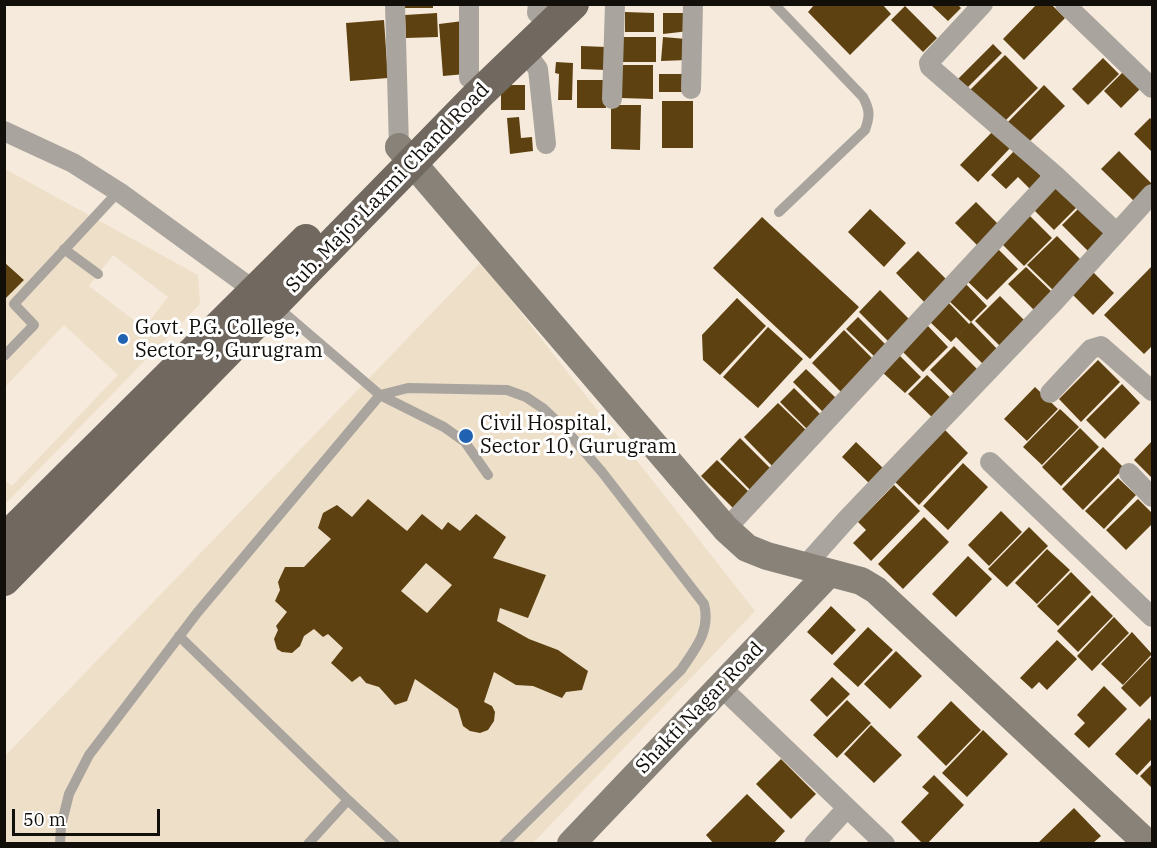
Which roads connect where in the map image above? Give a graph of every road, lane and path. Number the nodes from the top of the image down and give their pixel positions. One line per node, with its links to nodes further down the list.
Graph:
1 (395, 4): 16 (street)
2 (469, 4): 10 (street)
3 (615, 4): 13 (street)
4 (693, 4): 12 (street)
5 (774, 4): 20 (lane)
6 (983, 4): 17 (street)
7 (555, 7): 9 (main road, Sub. Major Laxmi Chand Road); 10 (main road, Sub. Major Laxmi Chand Road)
8 (1073, 7): 11 (street)
9 (524, 50): 15 (street); 16 (main road, Sub. Major Laxmi Chand Road)
10 (469, 78): 16 (main road, Sub. Major Laxmi Chand Road)
11 (1152, 88)
12 (691, 89)
13 (612, 99)
14 (4, 131): 18 (street)
15 (546, 144)
16 (405, 155): 24 (main road, Sub. Major Laxmi Chand Road); 34 (street)
17 (1055, 175): 21 (street); 34 (street)
18 (118, 192): 22 (lane); 24 (street)
19 (1152, 194): 21 (street)
20 (779, 212)
21 (1116, 232): 36 (street)
22 (64, 249): 23 (lane); 25 (lane)
23 (98, 273)
24 (265, 298): 28 (lane); 33 (main road, Sub. Major Laxmi Chand Road)
25 (4, 356)
26 (1151, 385): 27 (street)
27 (1050, 393)
28 (380, 395): 31 (lane); 39 (lane); 46 (lane)
29 (990, 462): 38 (street)
30 (1129, 473): 32 (street)
31 (488, 475)
32 (1152, 497)
33 (48, 517): 35 (main road, Sub. Major Laxmi Chand Road); 37 (main road, Sub. Major Laxmi Chand Road)
34 (726, 529): 36 (street)
35 (4, 540)
36 (817, 570): 40 (street, Shakti Nagar Road); 50 (street)
37 (4, 580)
38 (1152, 617)
39 (179, 636): 41 (lane); 43 (lane)
40 (720, 686): 42 (street); 47 (street, Shakti Nagar Road)
41 (348, 800): 44 (lane); 45 (lane)
42 (848, 808): 48 (street); 49 (street)
43 (60, 843)
44 (308, 843)
45 (395, 843)
46 (504, 843)
47 (571, 843)
48 (813, 843)
49 (885, 843)
50 (1148, 843)

